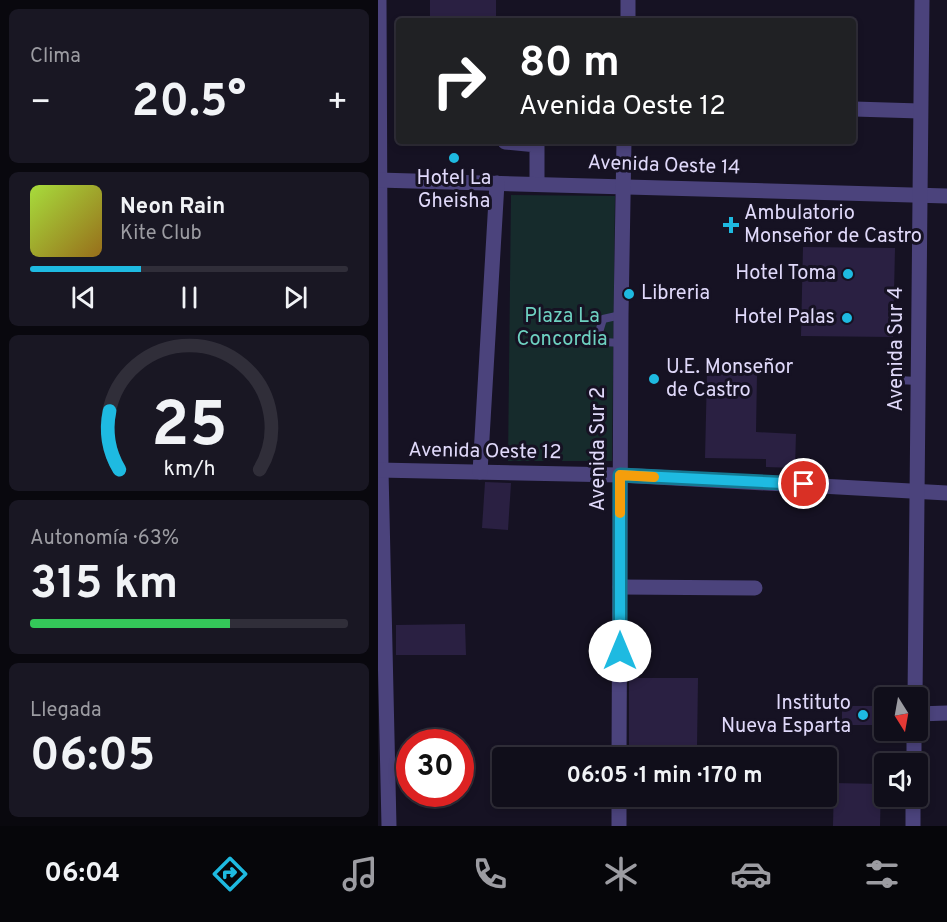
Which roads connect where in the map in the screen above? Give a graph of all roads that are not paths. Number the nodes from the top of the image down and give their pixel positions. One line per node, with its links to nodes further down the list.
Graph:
1 (379, 0): 9 (street)
2 (628, 0): 4 (street)
3 (922, 0): 6 (street, Avenida Sur 4)
4 (628, 18)
5 (856, 109): 6 (street)
6 (920, 111): 13 (street, Avenida Sur 4)
7 (526, 144): 11 (street)
8 (624, 144): 12 (street, Avenida Sur 2)
9 (379, 180): 10 (street, Avenida Oeste 14); 19 (street)
10 (497, 183): 11 (street, Avenida Oeste 14); 20 (street)
11 (537, 183): 12 (street, Avenida Oeste 14)
12 (623, 186): 13 (street, Avenida Oeste 14); 15 (street, Avenida Sur 2)
13 (918, 195): 14 (street, Avenida Oeste 14); 18 (street, Avenida Sur 4)
14 (947, 196)
15 (621, 315): 16 (street, Avenida Sur 2); 16 (lane)
16 (621, 343): 21 (street, Avenida Sur 2)
17 (897, 380): 18 (lane)
18 (918, 381): 22 (street, Avenida Sur 4)
19 (380, 470): 20 (street, Avenida Oeste 12); 32 (street)
20 (480, 472): 21 (street, Avenida Oeste 12)
21 (620, 475): 22 (street, Avenida Oeste 12); 24 (street, Avenida Sur 2)
22 (919, 490): 23 (street, Avenida Oeste 12); 26 (street, Avenida Sur 4)
23 (947, 493)
24 (620, 587): 25 (street); 29 (street, Avenida Sur 2)
25 (756, 588)
26 (915, 687)
27 (947, 713): 28 (street)
28 (928, 714)
29 (619, 747)
30 (619, 807): 33 (street)
31 (913, 807): 34 (street)
32 (388, 826)
33 (619, 826)
34 (913, 826)

